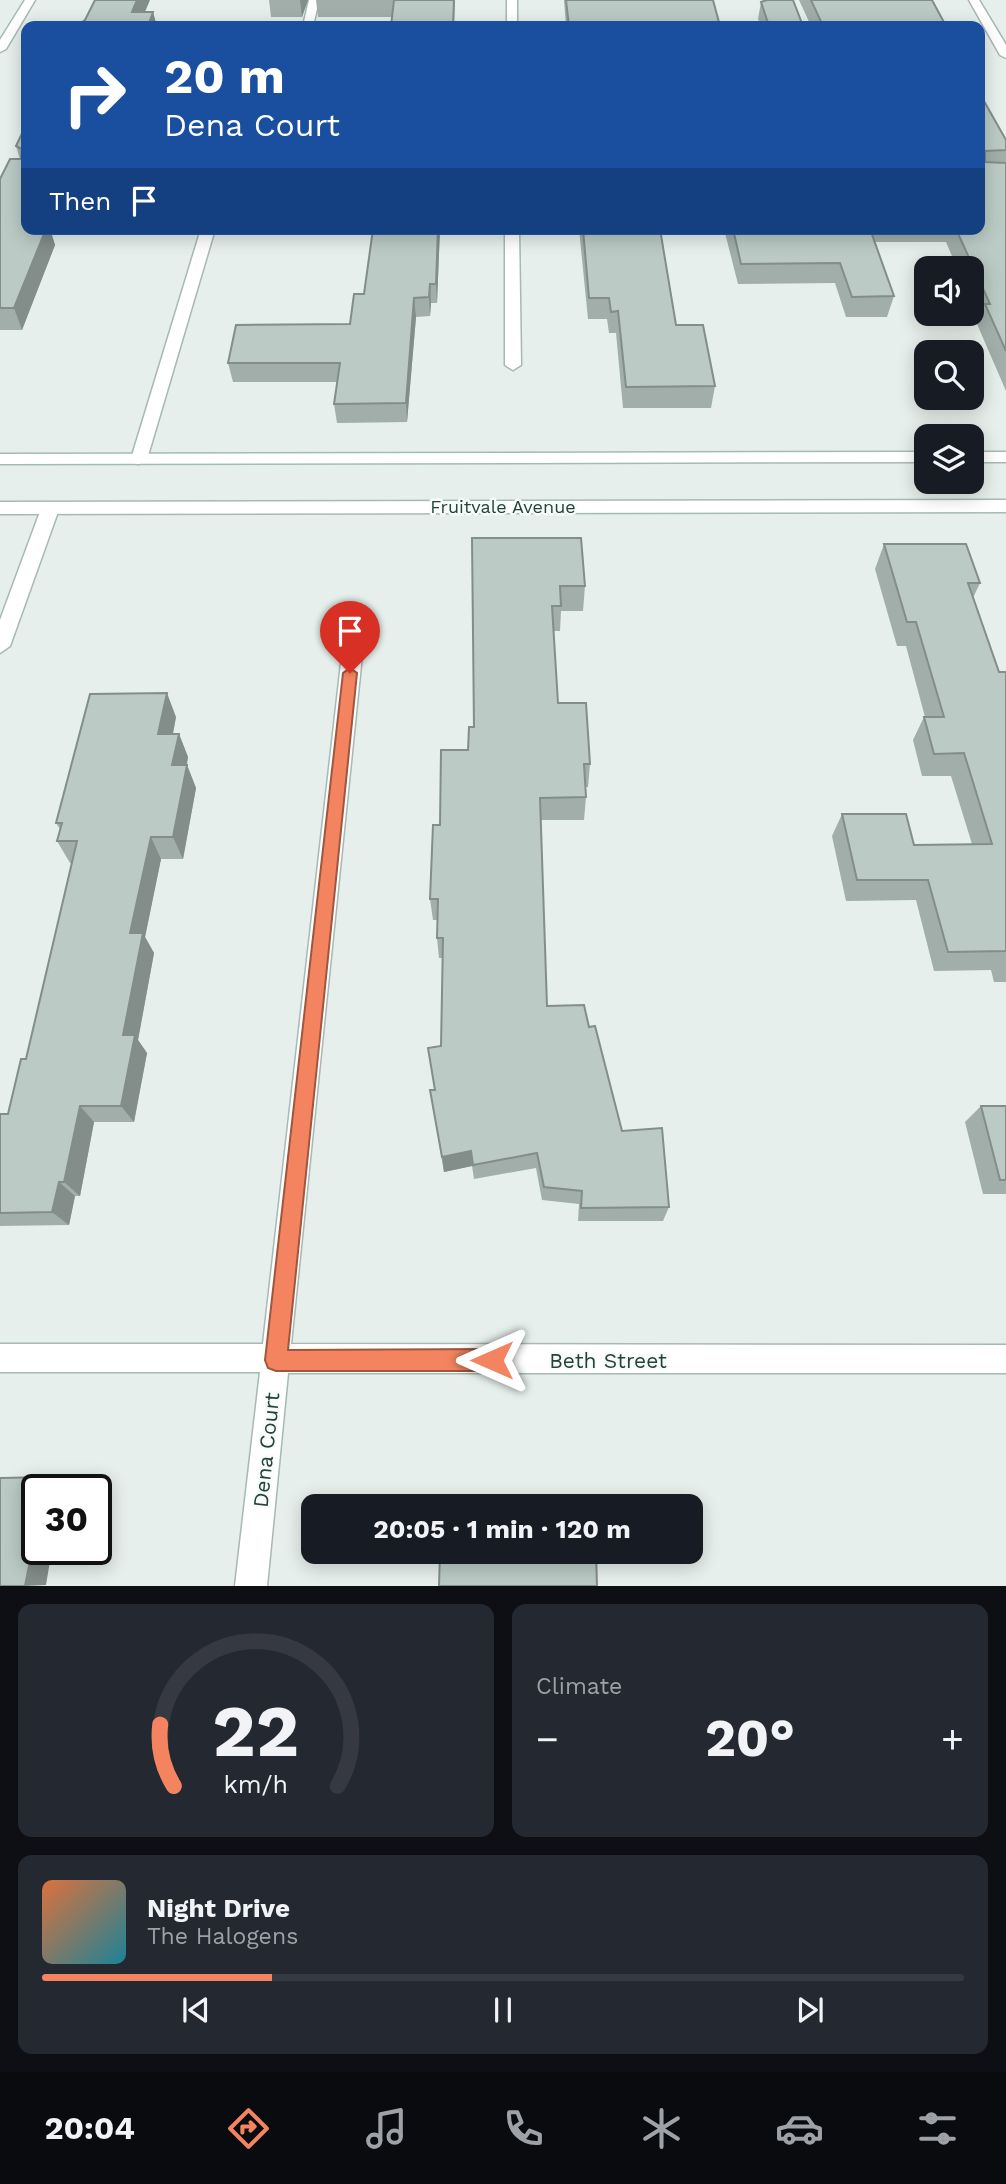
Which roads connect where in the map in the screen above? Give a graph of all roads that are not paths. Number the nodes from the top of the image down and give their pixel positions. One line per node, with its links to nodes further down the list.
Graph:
1 (30, 0): 9 (main road)
2 (314, 0): 6 (main road)
3 (512, 0): 7 (main road)
4 (974, 0): 10 (main road)
5 (8, 11): 8 (main road)
6 (309, 21)
7 (512, 21)
8 (0, 43)
9 (0, 50)
10 (1006, 55)
11 (206, 235): 18 (main road)
12 (512, 235): 13 (main road)
13 (513, 365)
14 (914, 457): 18 (main road)
15 (984, 457): 16 (main road)
16 (1006, 457)
17 (0, 458): 18 (main road)
18 (139, 459)
19 (1006, 506): 21 (main road, Fruitvale Avenue)
20 (0, 508): 21 (main road, Fruitvale Avenue)
21 (50, 509): 22 (main road)
22 (0, 646)
23 (353, 646): 26 (main road, Dena Court)
24 (0, 1358): 26 (main road, Beth Street)
25 (1006, 1359): 26 (main road, Beth Street)
26 (276, 1360): 27 (main road, Dena Court)
27 (251, 1586)

